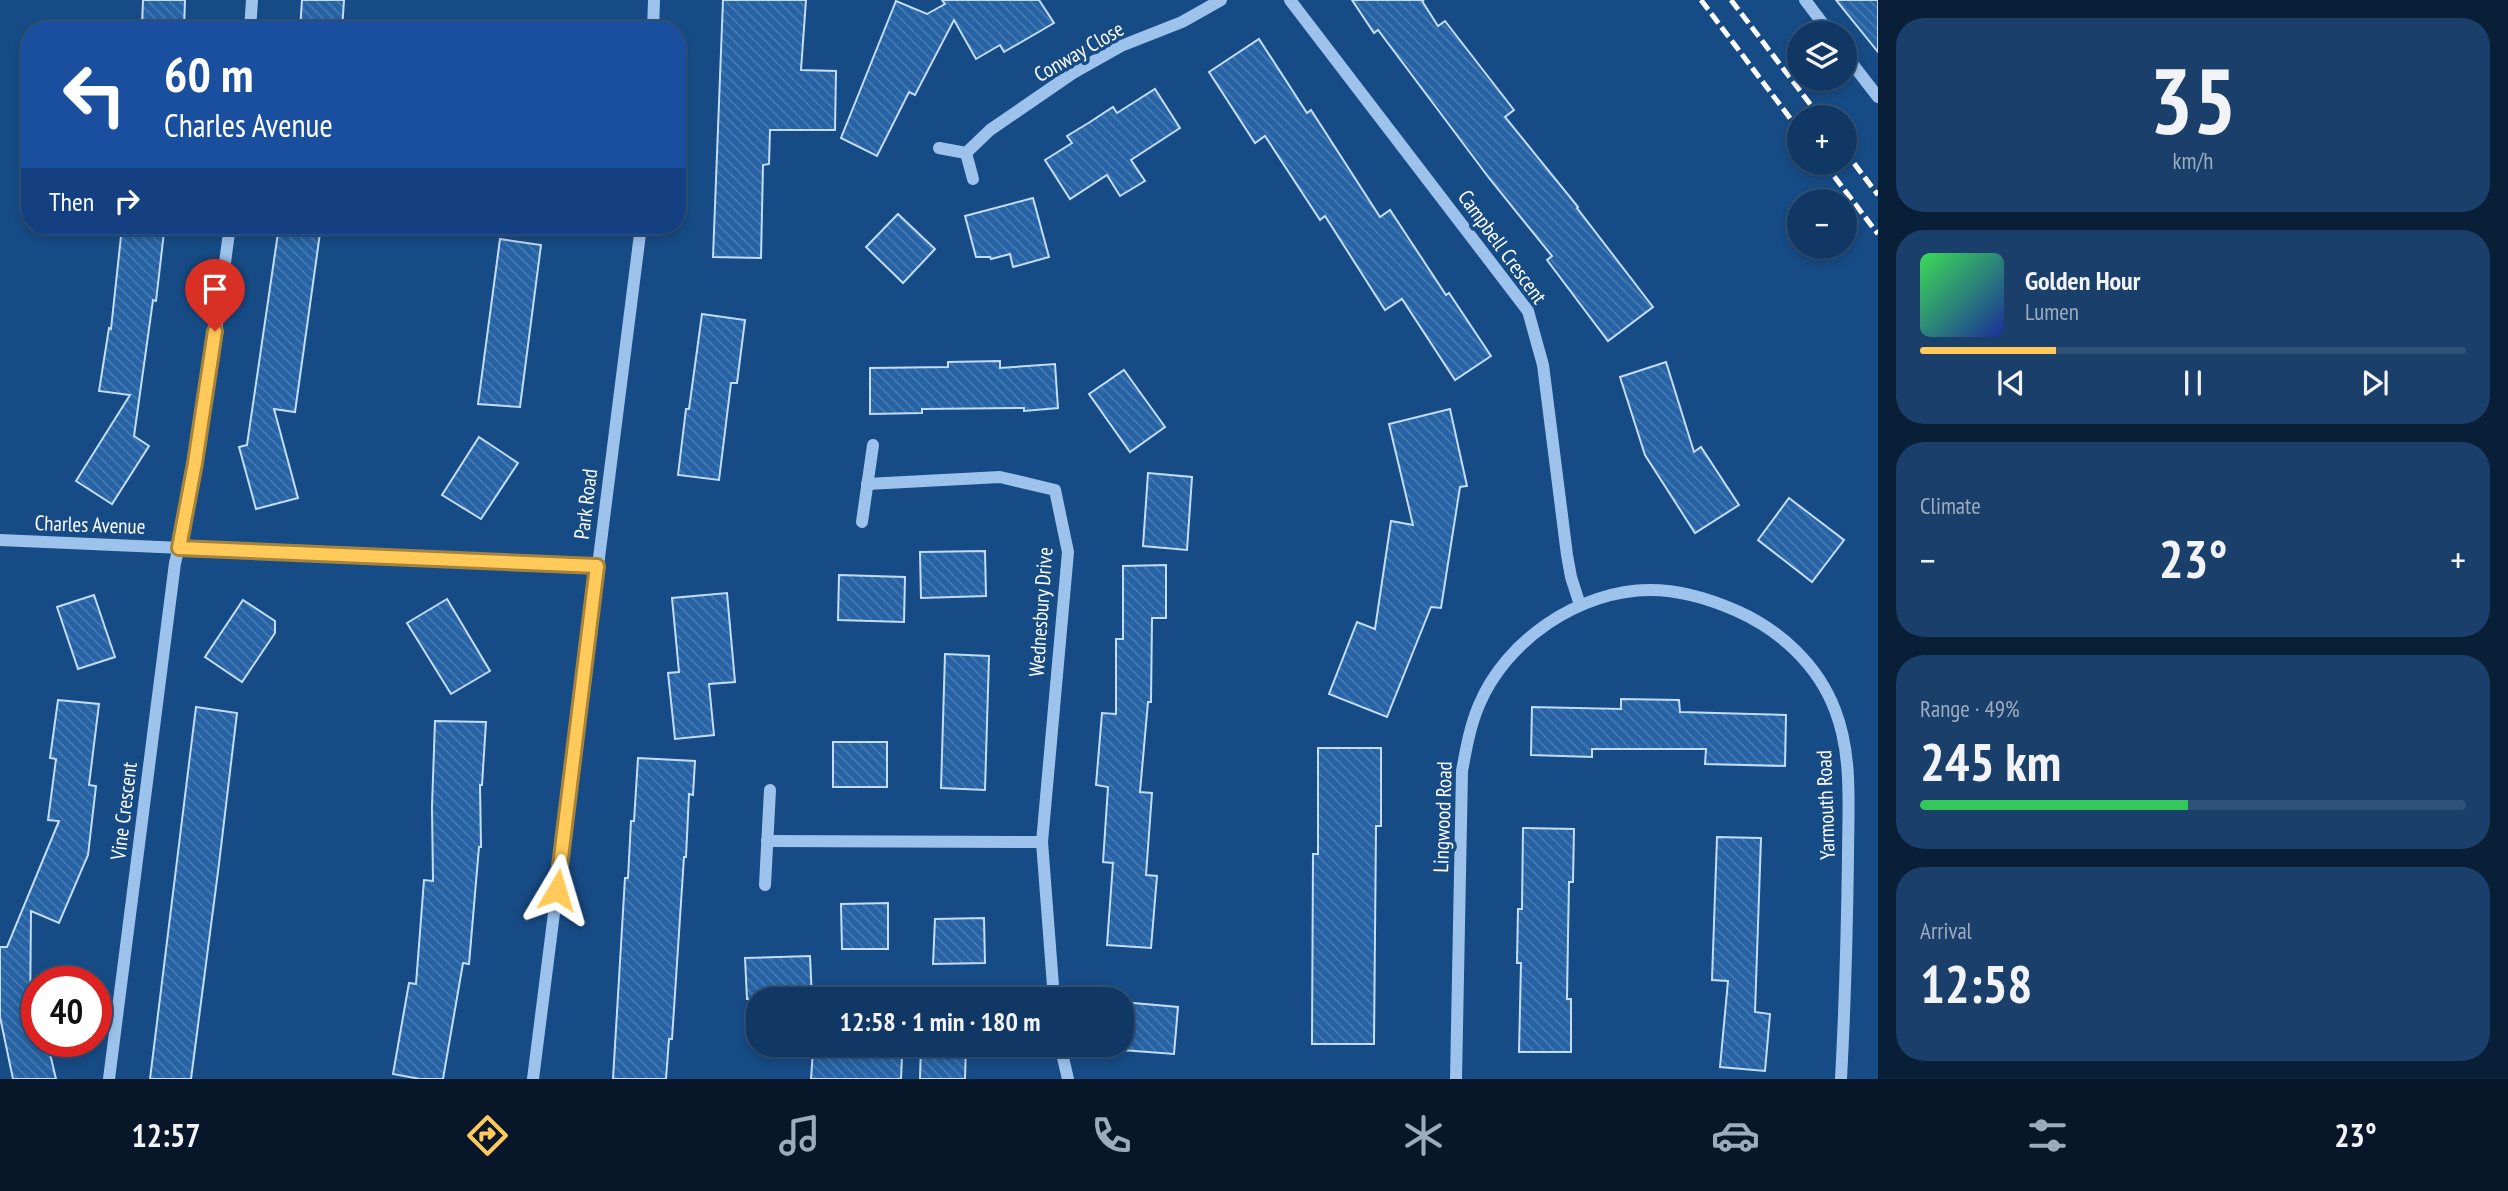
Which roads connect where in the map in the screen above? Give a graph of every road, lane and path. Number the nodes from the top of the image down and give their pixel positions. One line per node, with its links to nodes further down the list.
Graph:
1 (252, 0): 6 (street)
2 (654, 0): 7 (street)
3 (1221, 0): 12 (street, Conway Close)
4 (1290, 0): 22 (street, Campbell Crescent)
5 (1805, 0): 8 (street)
6 (251, 21)
7 (653, 21)
8 (1821, 21)
9 (1857, 70): 10 (street)
10 (1878, 97)
11 (939, 148): 12 (street)
12 (966, 153): 13 (street)
13 (973, 179)
14 (229, 235): 20 (street, Vine Crescent)
15 (640, 235): 21 (street, Park Road)
16 (873, 445): 17 (street)
17 (867, 484): 18 (street); 25 (street, Wednesbury Drive)
18 (862, 522)
19 (0, 540): 20 (street, Charles Avenue)
20 (179, 548): 21 (street, Charles Avenue); 29 (street, Vine Crescent)
21 (597, 566): 30 (street, Park Road)
22 (1580, 605): 32 (street, Lingwood Road); 33 (street, Yarmouth Road)
23 (770, 790): 24 (street)
24 (767, 841): 25 (street); 26 (street)
25 (1042, 842): 27 (street, Wednesbury Drive)
26 (765, 885)
27 (1053, 987)
28 (1063, 1057): 31 (street)
29 (109, 1079)
30 (533, 1079)
31 (1069, 1079)
32 (1456, 1079)
33 (1841, 1079)

